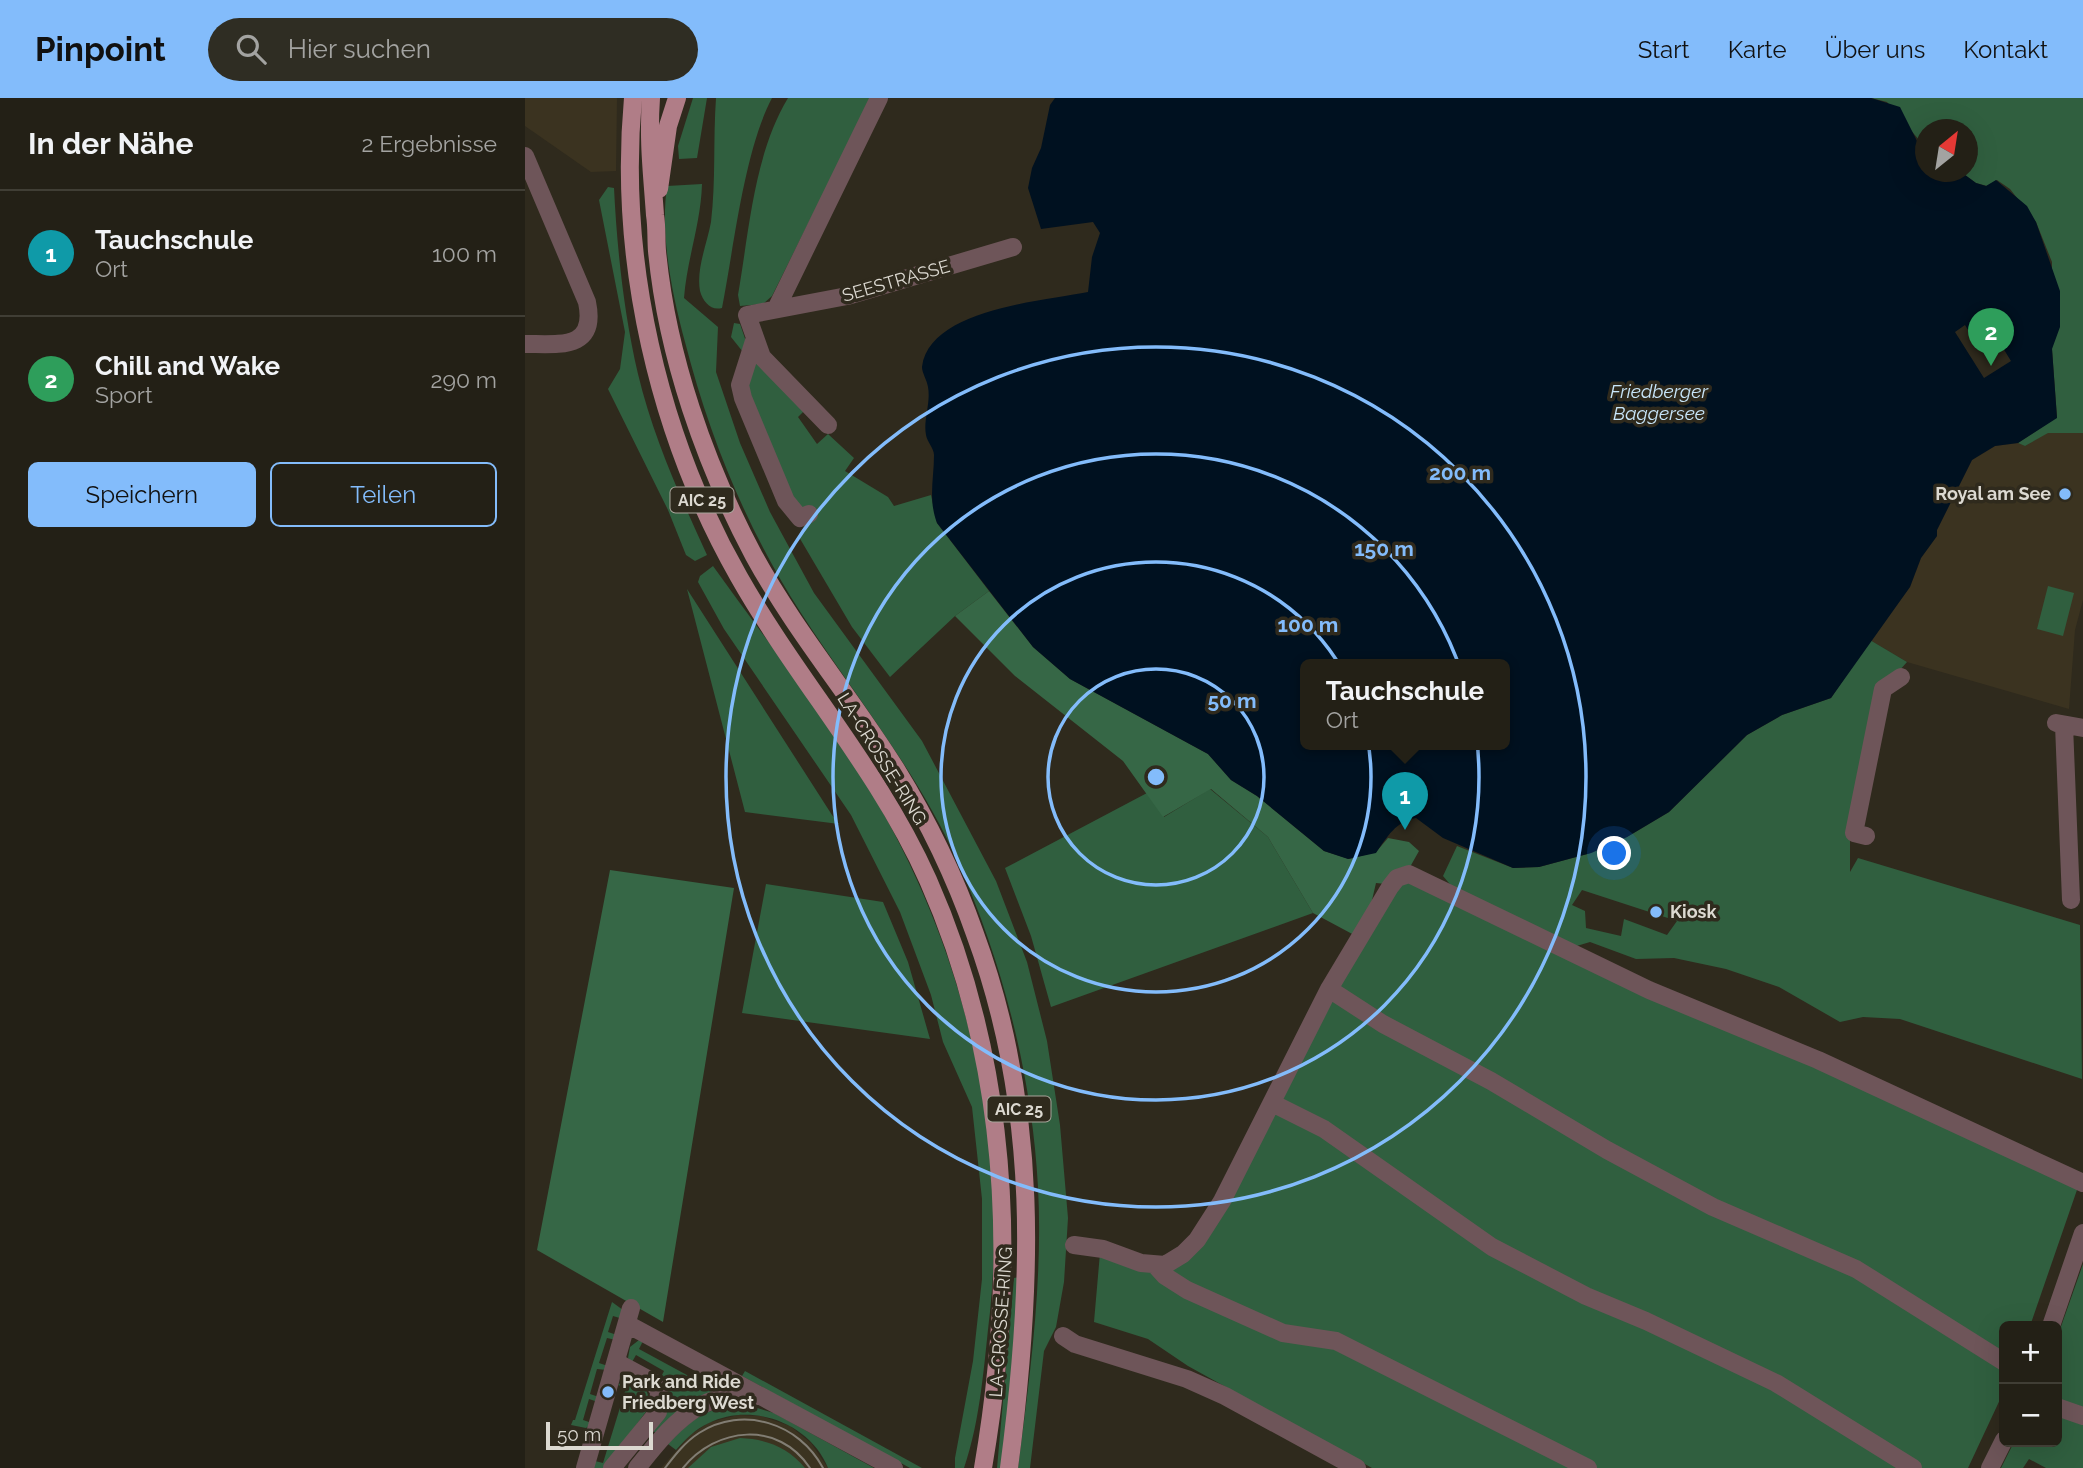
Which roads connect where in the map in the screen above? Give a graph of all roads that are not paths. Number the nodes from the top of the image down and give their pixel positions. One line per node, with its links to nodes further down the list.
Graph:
1 (633, 98): 35 (main road, LA-CROSSE-RING / AIC 25)
2 (651, 98): 6 (main road, AIC 25)
3 (677, 98): 6 (main road)
4 (879, 98): 8 (street)
5 (525, 156): 10 (street)
6 (655, 213): 36 (main road, LA-CROSSE-RING / AIC 25)
7 (1013, 247): 8 (street, SEESTRASSE)
8 (777, 307): 9 (street, SEESTRASSE)
9 (754, 341): 11 (street, SEESTRASSE); 12 (street)
10 (525, 344)
11 (828, 425)
12 (809, 514)
13 (1901, 677): 15 (street)
14 (2083, 728): 16 (street)
15 (1866, 836)
16 (2070, 900)
17 (1329, 989): 18 (street); 19 (street); 25 (street)
18 (1272, 1103): 22 (street); 39 (street)
19 (2083, 1184)
20 (2083, 1233): 23 (street)
21 (1074, 1245): 22 (street)
22 (1156, 1266): 38 (street)
23 (2053, 1321)
24 (1063, 1336): 37 (street)
25 (1999, 1359)
26 (616, 1362): 27 (street); 31 (street); 32 (street)
27 (764, 1397): 33 (street); 34 (street)
28 (2062, 1408): 29 (street)
29 (2083, 1416)
30 (2000, 1447): 40 (street)
31 (585, 1468)
32 (612, 1468)
33 (637, 1468)
34 (894, 1468)
35 (983, 1468)
36 (1009, 1468)
37 (1357, 1468)
38 (1588, 1468)
39 (1913, 1468)
40 (1990, 1468)

